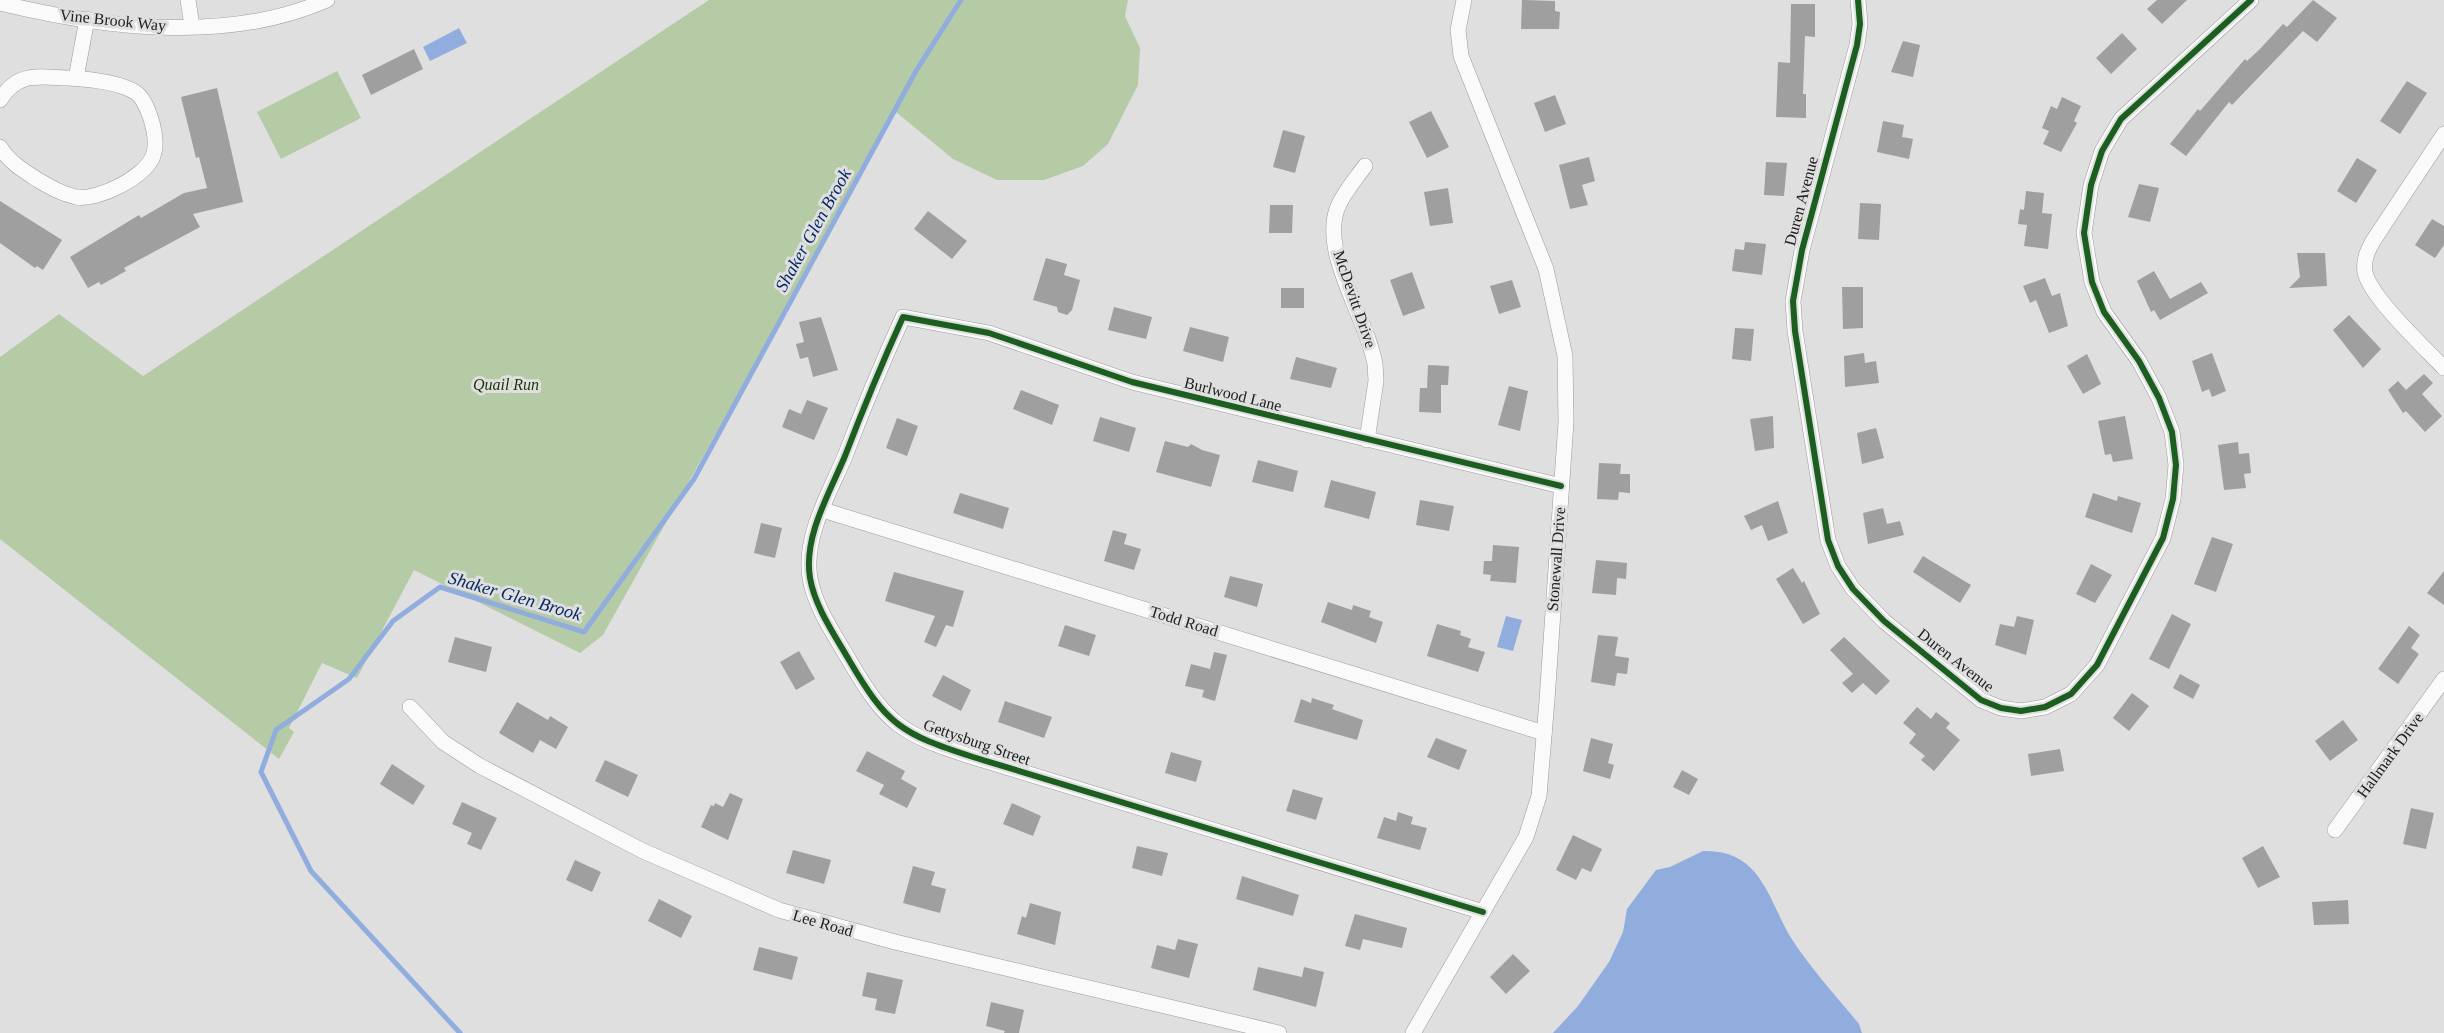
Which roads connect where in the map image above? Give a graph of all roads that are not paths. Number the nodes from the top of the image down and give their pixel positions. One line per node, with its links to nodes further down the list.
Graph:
1 (188, 0): 8 (street)
2 (327, 0): 8 (street)
3 (1464, 0): 17 (street, Stonewall Drive)
4 (1858, 0): 5 (street, Duren Avenue)
5 (2251, 0)
6 (0, 3): 7 (street, Vine Brook Way)
7 (87, 19): 8 (street, Vine Brook Way); 9 (street)
8 (192, 26)
9 (76, 78): 10 (street); 12 (street)
10 (0, 100)
11 (2444, 134): 15 (street)
12 (0, 147)
13 (1365, 166): 16 (street, McDevitt Drive)
14 (903, 317): 16 (street, Burlwood Lane); 18 (street, Gettysburg Street)
15 (2444, 368)
16 (1367, 440): 17 (street, Burlwood Lane)
17 (1561, 486): 21 (street, Stonewall Drive)
18 (824, 510): 21 (street, Todd Road); 23 (street, Gettysburg Street)
19 (2444, 679): 22 (street, Hallmark Drive)
20 (410, 707): 24 (street, Lee Road)
21 (1544, 733): 23 (street, Stonewall Drive)
22 (2335, 830)
23 (1483, 912): 25 (street, Stonewall Drive)
24 (1279, 1033)
25 (1413, 1033)

